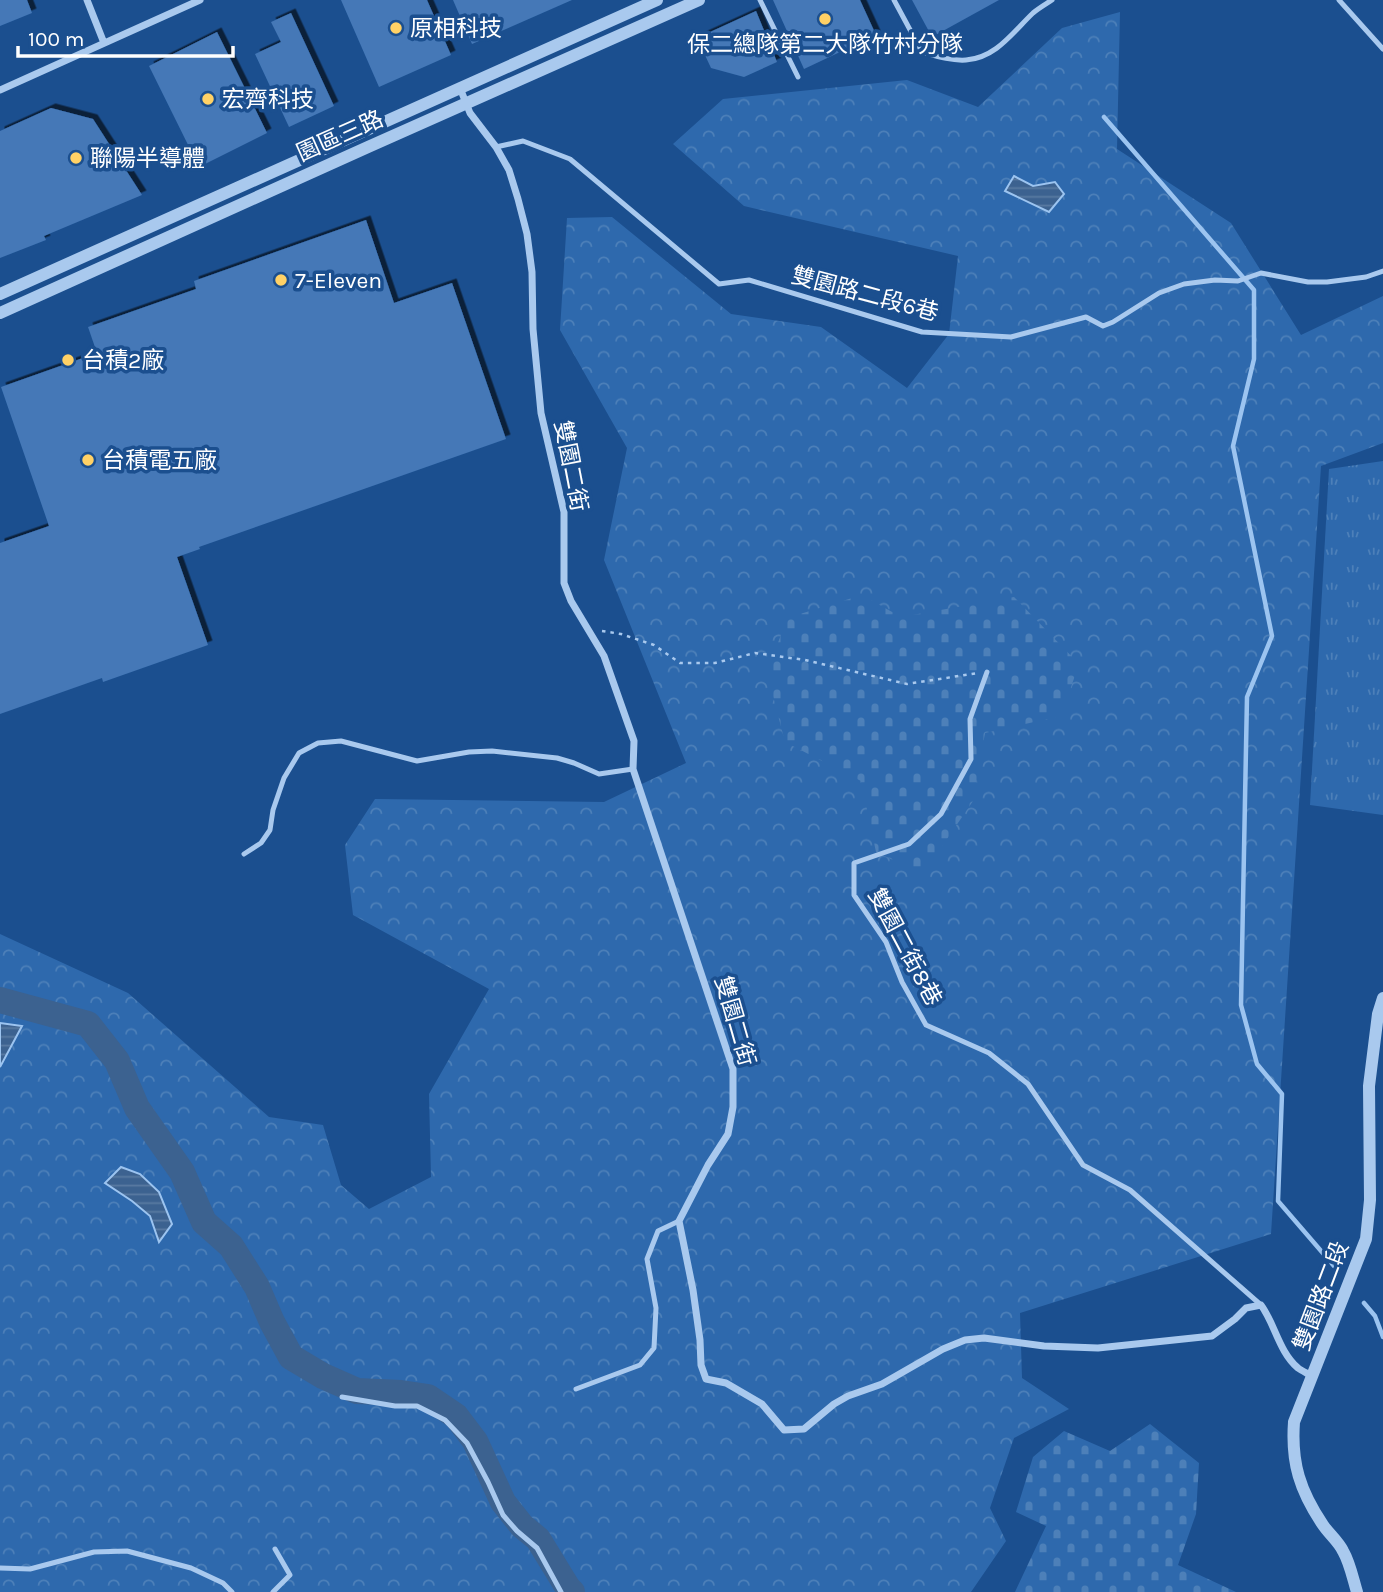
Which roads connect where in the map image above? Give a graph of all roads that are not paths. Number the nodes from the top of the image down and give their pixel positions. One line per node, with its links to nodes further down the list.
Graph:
1 (87, 0): 9 (street)
2 (200, 0): 9 (street)
3 (657, 0): 12 (street, 園區三路)
4 (699, 0): 14 (street, 園區三路)
5 (760, 0): 11 (lane)
6 (894, 0): 7 (lane)
7 (1052, 0)
8 (1339, 0): 10 (lane)
9 (104, 44): 13 (street)
10 (1383, 49)
11 (798, 76)
12 (460, 88): 14 (street, 雙園二街); 17 (street, 園區三路)
13 (0, 90)
14 (467, 103): 15 (street, 雙園二街); 18 (street, 園區三路)
15 (495, 147): 16 (lane, 雙園路二段6巷); 20 (street, 雙園二街)
16 (1383, 271)
17 (0, 293)
18 (0, 313)
19 (987, 672): 24 (lane, 雙園二街8巷)
20 (634, 769): 21 (lane); 23 (street, 雙園二街)
21 (244, 854)
22 (1383, 998): 25 (street, 雙園路二段)
23 (679, 1221): 24 (street); 26 (lane)
24 (1261, 1305): 25 (street)
25 (1312, 1376): 33 (street, 雙園路二段)
26 (576, 1389)
27 (342, 1397): 32 (lane)
28 (275, 1549): 31 (lane)
29 (0, 1568): 30 (lane)
30 (232, 1592)
31 (274, 1592)
32 (561, 1592)
33 (1357, 1592)

